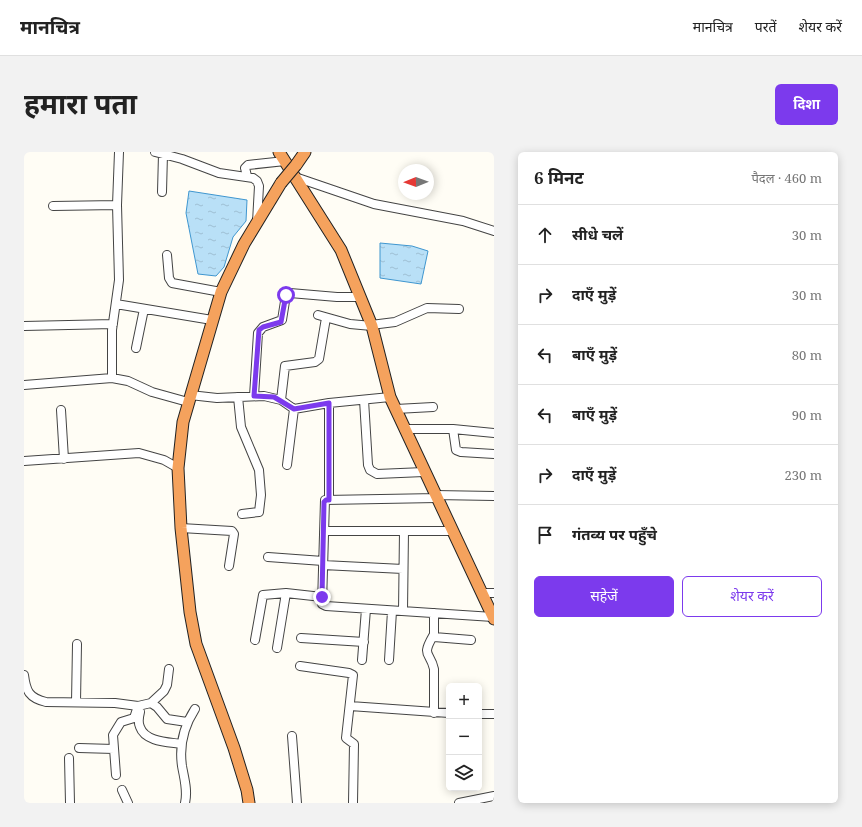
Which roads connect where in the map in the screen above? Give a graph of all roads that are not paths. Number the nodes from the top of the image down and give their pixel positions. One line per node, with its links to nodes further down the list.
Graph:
1 (119, 152): 8 (street)
2 (305, 152): 10 (highway, bridge)
3 (159, 153): 5 (street); 7 (street)
4 (282, 156): 5 (street); 6 (highway)
5 (247, 176): 10 (street)
6 (295, 177): 11 (street); 14 (highway)
7 (162, 192)
8 (117, 205): 9 (street); 15 (street)
9 (53, 206)
10 (257, 222): 13 (highway)
11 (494, 230)
12 (167, 255): 13 (street)
13 (221, 292): 18 (highway)
14 (361, 297): 21 (highway); 25 (street)
15 (116, 304): 16 (street); 19 (street)
16 (144, 309): 18 (street); 22 (street)
17 (460, 309): 21 (street)
18 (212, 320): 28 (highway)
19 (113, 324): 20 (street); 23 (street)
20 (24, 326)
21 (371, 326): 27 (highway); 29 (street)
22 (136, 348)
23 (112, 378): 24 (street); 28 (street)
24 (24, 386)
25 (254, 396): 26 (street); 29 (street)
26 (238, 397): 28 (street); 48 (street)
27 (390, 397): 30 (street); 34 (highway)
28 (189, 399): 43 (highway)
29 (280, 400): 33 (street)
30 (364, 400): 31 (street); 44 (street)
31 (329, 403): 33 (street); 47 (street)
32 (433, 407): 34 (street)
33 (294, 409): 42 (street)
34 (396, 409): 36 (highway)
35 (61, 410): 40 (street)
36 (404, 429): 37 (street); 44 (highway)
37 (453, 429): 38 (street); 39 (street)
38 (494, 433)
39 (494, 454)
40 (64, 459): 41 (street); 43 (street)
41 (24, 461)
42 (287, 464)
43 (178, 468): 49 (highway)
44 (424, 472): 46 (highway)
45 (494, 496): 46 (street)
46 (436, 497): 47 (street); 52 (highway)
47 (329, 500): 50 (street)
48 (242, 514)
49 (181, 528): 55 (street); 100 (highway)
50 (324, 531): 51 (street); 54 (street)
51 (404, 531): 52 (street); 56 (street)
52 (453, 531): 58 (highway)
53 (268, 557): 54 (street)
54 (323, 563): 56 (street); 60 (street)
55 (229, 566)
56 (403, 569): 63 (street)
57 (286, 593): 60 (street); 68 (street); 72 (street)
58 (482, 593): 59 (street); 65 (highway)
59 (494, 593)
60 (322, 597): 61 (street)
61 (366, 609): 62 (street); 70 (street)
62 (392, 611): 63 (street); 74 (street)
63 (403, 611): 64 (street)
64 (434, 613): 65 (street); 66 (street)
65 (494, 618)
66 (433, 636): 69 (street); 83 (street)
67 (301, 638): 70 (street)
68 (255, 640)
69 (471, 640)
70 (364, 642): 73 (street)
71 (77, 644): 78 (street)
72 (277, 648)
73 (362, 660)
74 (389, 660)
75 (300, 666): 81 (street)
76 (169, 670): 79 (street)
77 (24, 675): 78 (street)
78 (76, 702): 80 (street)
79 (151, 703): 80 (street); 87 (street)
80 (139, 706): 89 (street); 91 (street)
81 (350, 706): 83 (street); 102 (street)
82 (195, 709): 87 (street)
83 (434, 713): 84 (street)
84 (446, 713)
85 (482, 714): 86 (street)
86 (494, 714)
87 (187, 722): 89 (street)
88 (292, 736): 101 (street)
89 (181, 744): 99 (street)
90 (79, 748): 91 (street)
91 (114, 749): 93 (street)
92 (69, 758): 97 (street)
93 (116, 775)
94 (122, 790): 98 (street)
95 (494, 796): 96 (street)
96 (472, 802): 103 (street)
97 (70, 803)
98 (128, 803)
99 (184, 803)
100 (249, 803)
101 (298, 803)
102 (353, 803)
103 (459, 803)

